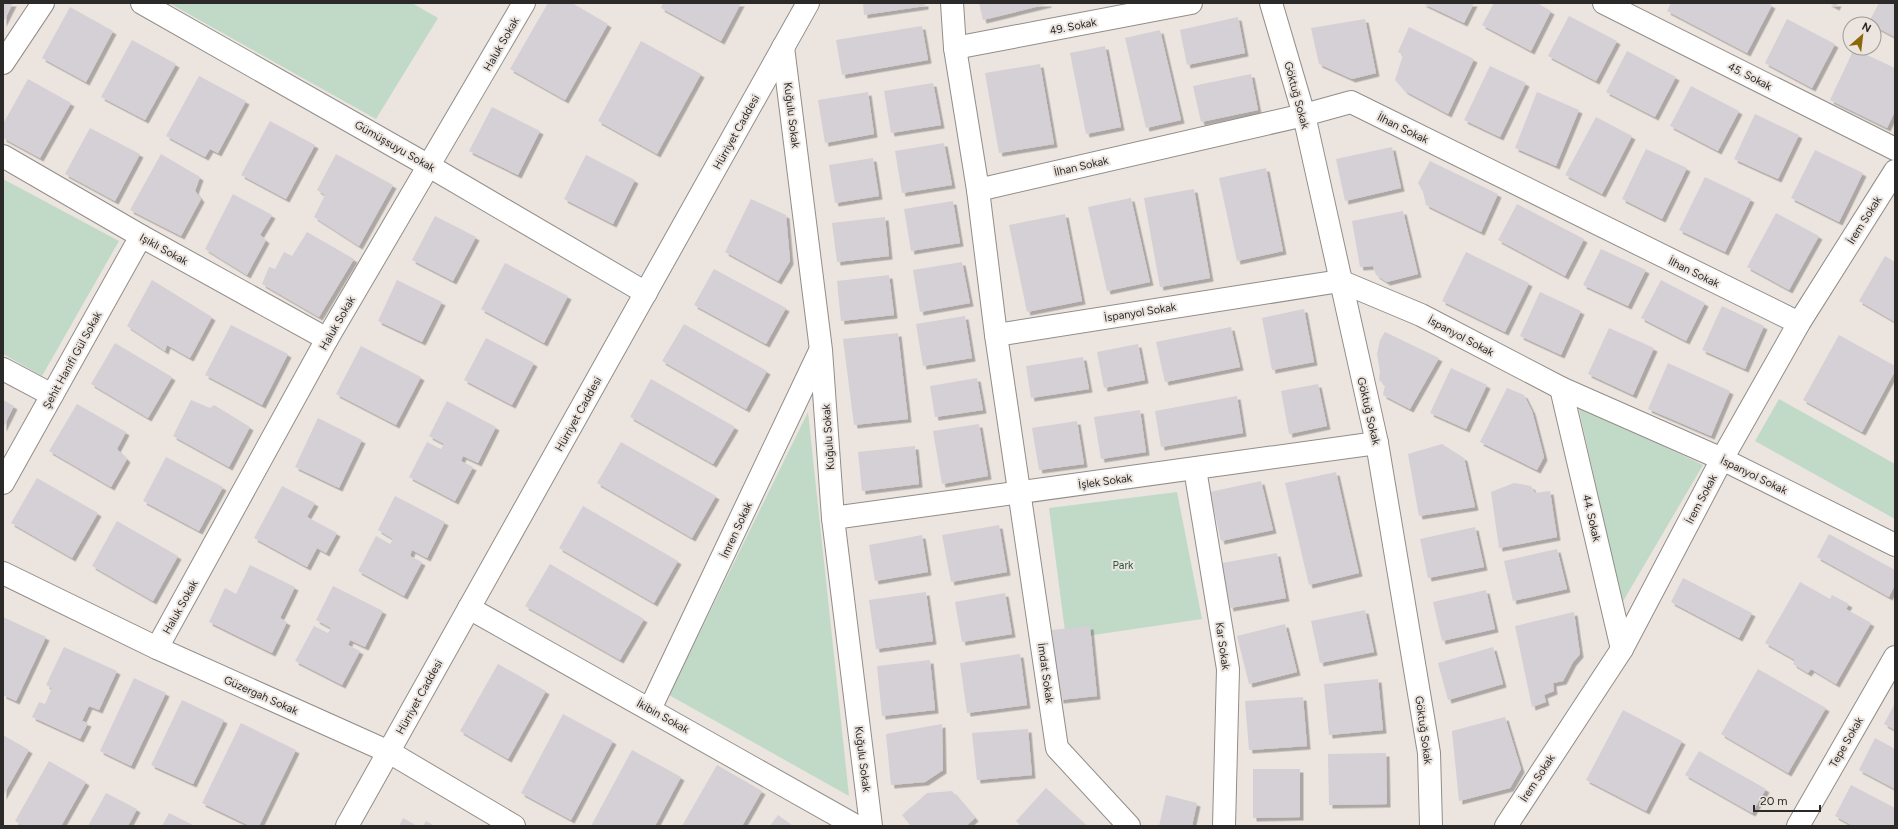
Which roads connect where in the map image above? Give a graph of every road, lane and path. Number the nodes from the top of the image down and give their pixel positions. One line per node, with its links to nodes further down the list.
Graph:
1 (43, 3): 11 (street)
2 (142, 3): 15 (street, Gümüşsuyu Sokak)
3 (524, 3): 15 (street, Haluk Sokak)
4 (808, 3): 9 (street, Hürriyet Caddesi)
5 (952, 3): 10 (street, İmdat Sokak)
6 (1190, 3): 10 (street, 49. Sokak)
7 (1271, 3): 12 (street, Göktuğ Sokak)
8 (1604, 3): 13 (street, 45. Sokak)
9 (783, 47): 20 (street, Hürriyet Caddesi); 24 (street, Kuğulu Sokak)
10 (955, 48): 17 (street, İmdat Sokak)
11 (3, 63)
12 (1304, 115): 17 (street, İlhan Sokak); 19 (street, Göktuğ Sokak); 21 (street, İlhan Sokak)
13 (1895, 150)
14 (3, 156): 18 (street, Işıklı Sokak)
15 (429, 166): 20 (street, Gümüşsuyu Sokak); 23 (street, Haluk Sokak)
16 (1895, 171): 21 (street, İrem Sokak)
17 (978, 190): 22 (street, İmdat Sokak)
18 (141, 236): 23 (street, Işıklı Sokak); 27 (street, Şehit Hanifi Gül Sokak)
19 (1340, 281): 22 (street, İspanyol Sokak); 26 (street, İspanyol Sokak); 28 (street, Göktuğ Sokak)
20 (646, 293): 36 (street, Hürriyet Caddesi)
21 (1799, 323): 29 (street, İrem Sokak)
22 (996, 335): 32 (street, İmdat Sokak)
23 (327, 339): 37 (street, Haluk Sokak)
24 (821, 350): 33 (street, Kuğulu Sokak); 40 (street, İmren Sokak)
25 (3, 369): 27 (street)
26 (1561, 388): 29 (street, İspanyol Sokak); 38 (street, 44. Sokak)
27 (52, 395): 31 (street, Şehit Hanifi Gül Sokak)
28 (1376, 443): 30 (street, İşlek Sokak); 48 (street, Göktuğ Sokak)
29 (1722, 458): 34 (street, İspanyol Sokak); 38 (street, İrem Sokak)
30 (1195, 469): 32 (street, İşlek Sokak); 47 (street, Kar Sokak)
31 (3, 483)
32 (1019, 493): 33 (street, İşlek Sokak); 46 (street, İmdat Sokak)
33 (833, 518): 45 (street, Kuğulu Sokak)
34 (1895, 545)
35 (3, 573): 37 (street, Güzergah Sokak)
36 (469, 608): 40 (street, İkibin Sokak); 41 (street, Hürriyet Caddesi)
37 (157, 648): 41 (street, Güzergah Sokak)
38 (1622, 649): 49 (street, İrem Sokak)
39 (1895, 657): 50 (street, Tepe Sokak)
40 (650, 709): 44 (street, İkibin Sokak)
41 (389, 752): 42 (street, Hürriyet Caddesi); 43 (street, Güzergah Sokak)
42 (348, 826)
43 (514, 826)
44 (856, 826)
45 (872, 826)
46 (1129, 826)
47 (1224, 826)
48 (1431, 826)
49 (1506, 826)
50 (1798, 826)

